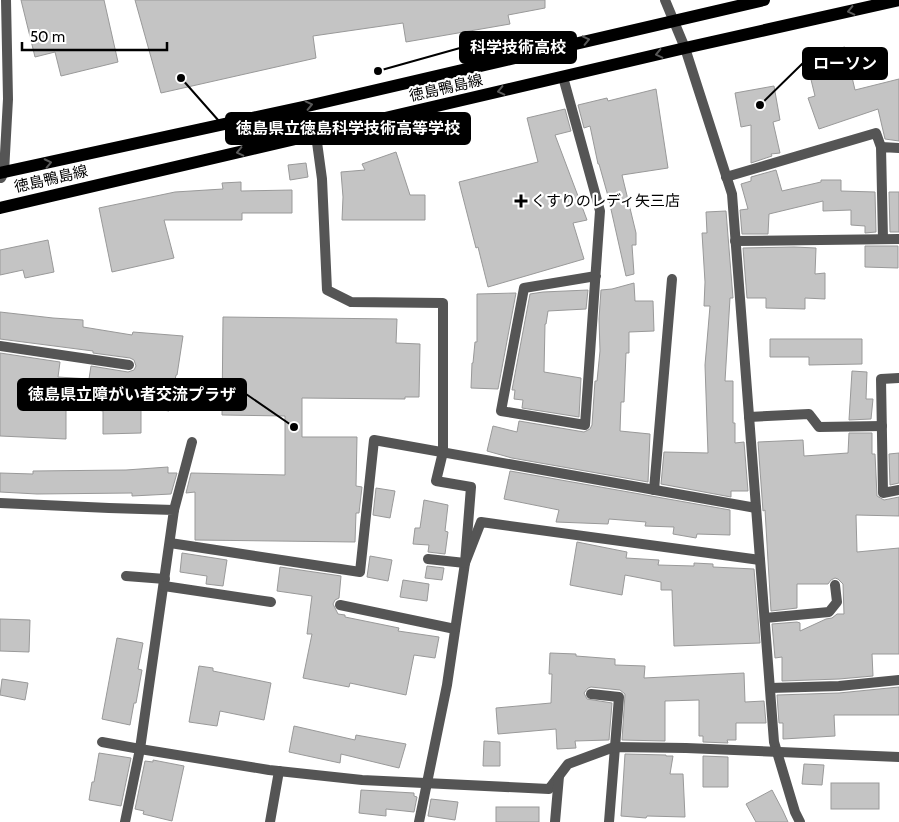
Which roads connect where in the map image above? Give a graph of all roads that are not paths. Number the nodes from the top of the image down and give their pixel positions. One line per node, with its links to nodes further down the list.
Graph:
1 (6, 0): 8 (street)
2 (666, 0): 5 (street)
3 (764, 0): 5 (main road, 徳島鴨島線)
4 (899, 0): 6 (main road, 徳島鴨島線, one-way to 6)
5 (673, 20): 6 (street); 12 (main road, 徳島鴨島線, one-way to 5)
6 (685, 48): 7 (main road, 徳島鴨島線, one-way to 7); 13 (street)
7 (563, 77): 9 (main road, 徳島鴨島線, one-way to 9); 18 (street)
8 (4, 98): 12 (street)
9 (316, 135): 14 (main road, 徳島鴨島線, one-way to 14); 26 (street)
10 (880, 147): 11 (street); 13 (street); 15 (street)
11 (899, 148)
12 (1, 175)
13 (726, 177): 17 (street)
14 (0, 208)
15 (883, 239): 16 (street); 17 (street)
16 (899, 239)
17 (735, 241): 23 (street)
18 (596, 276): 18 (street)
19 (672, 279): 27 (street)
20 (0, 346): 21 (street)
21 (129, 365)
22 (899, 378): 24 (street)
23 (749, 417): 24 (street); 30 (street)
24 (882, 426): 28 (street)
25 (192, 442): 31 (street)
26 (443, 452): 27 (street); 32 (street); 35 (street)
27 (654, 490): 30 (street)
28 (899, 490)
29 (0, 502): 31 (street)
30 (756, 508): 34 (street)
31 (174, 510): 32 (street)
32 (170, 543): 37 (street)
33 (428, 559): 35 (street)
34 (760, 560): 35 (street); 41 (street)
35 (465, 563): 42 (street)
36 (126, 576): 37 (street)
37 (165, 583): 39 (street); 48 (street)
38 (835, 586): 41 (street)
39 (271, 602)
40 (340, 605): 42 (street)
41 (765, 618): 44 (street)
42 (455, 629): 53 (street)
43 (899, 680): 44 (street)
44 (770, 688): 49 (street)
45 (591, 694): 47 (street)
46 (102, 742): 48 (street)
47 (614, 747): 49 (street); 52 (street); 58 (street)
48 (140, 749): 51 (street); 54 (street)
49 (777, 752): 50 (street); 59 (street)
50 (899, 757)
51 (279, 771): 53 (street); 55 (street)
52 (559, 776): 53 (street); 57 (street)
53 (427, 782): 56 (street)
54 (125, 822)
55 (270, 822)
56 (419, 822)
57 (555, 822)
58 (609, 822)
59 (800, 822)

